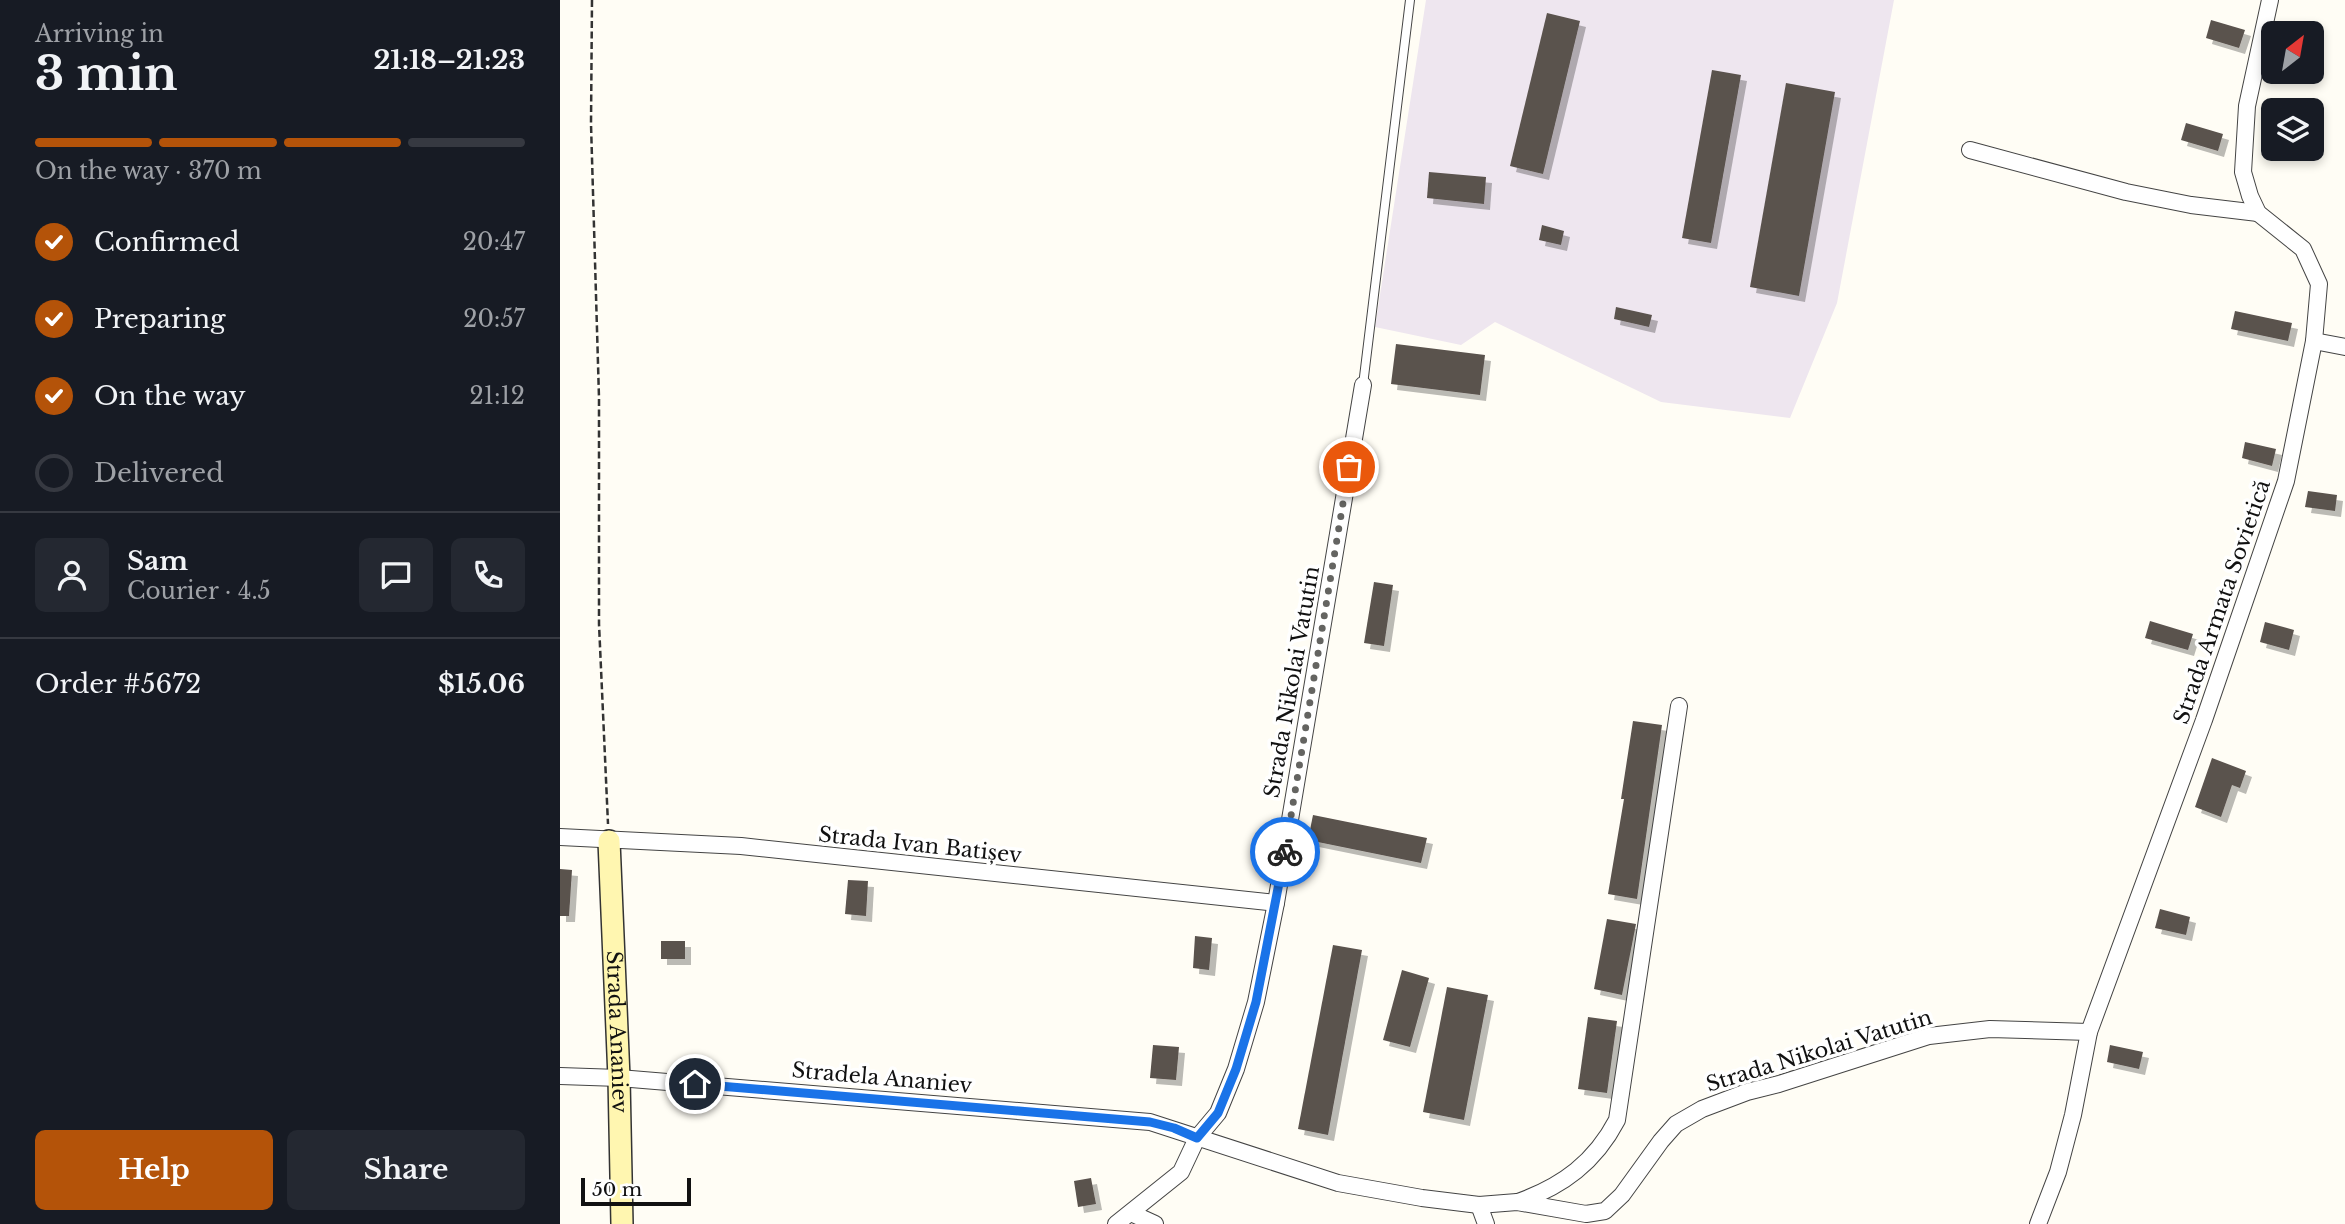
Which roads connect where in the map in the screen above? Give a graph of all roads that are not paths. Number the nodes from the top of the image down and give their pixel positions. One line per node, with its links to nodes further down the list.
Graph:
1 (1410, 0): 7 (lane)
2 (2270, 0): 4 (street)
3 (1970, 150): 4 (street)
4 (2258, 213): 5 (street, Strada Armata Sovietică)
5 (2314, 341): 6 (street); 12 (street, Strada Armata Sovietică)
6 (2345, 346)
7 (1363, 385): 11 (street, Strada Nikolai Vatutin)
8 (1679, 706): 16 (street)
9 (560, 837): 10 (street, Strada Ivan Batișev)
10 (609, 841): 11 (street, Strada Ivan Batișev); 14 (street, Strada Ananiev)
11 (1276, 903): 15 (street, Strada Nikolai Vatutin)
12 (2089, 1032): 16 (street, Strada Nikolai Vatutin); 23 (street, Strada Armata Sovietică)
13 (560, 1076): 14 (street, Stradela Ananiev)
14 (619, 1078): 15 (street, Stradela Ananiev); 19 (street, Strada Ananiev)
15 (1197, 1138): 17 (street, Strada Nikolai Vatutin); 18 (street, Strada Nikolai Vatutin)
16 (1517, 1202): 17 (street, Strada Nikolai Vatutin)
17 (1479, 1205): 22 (street)
18 (1131, 1213): 20 (street, Strada Nikolai Vatutin); 21 (street)
19 (622, 1224)
20 (1116, 1224)
21 (1155, 1224)
22 (1486, 1224)
23 (2038, 1224)

